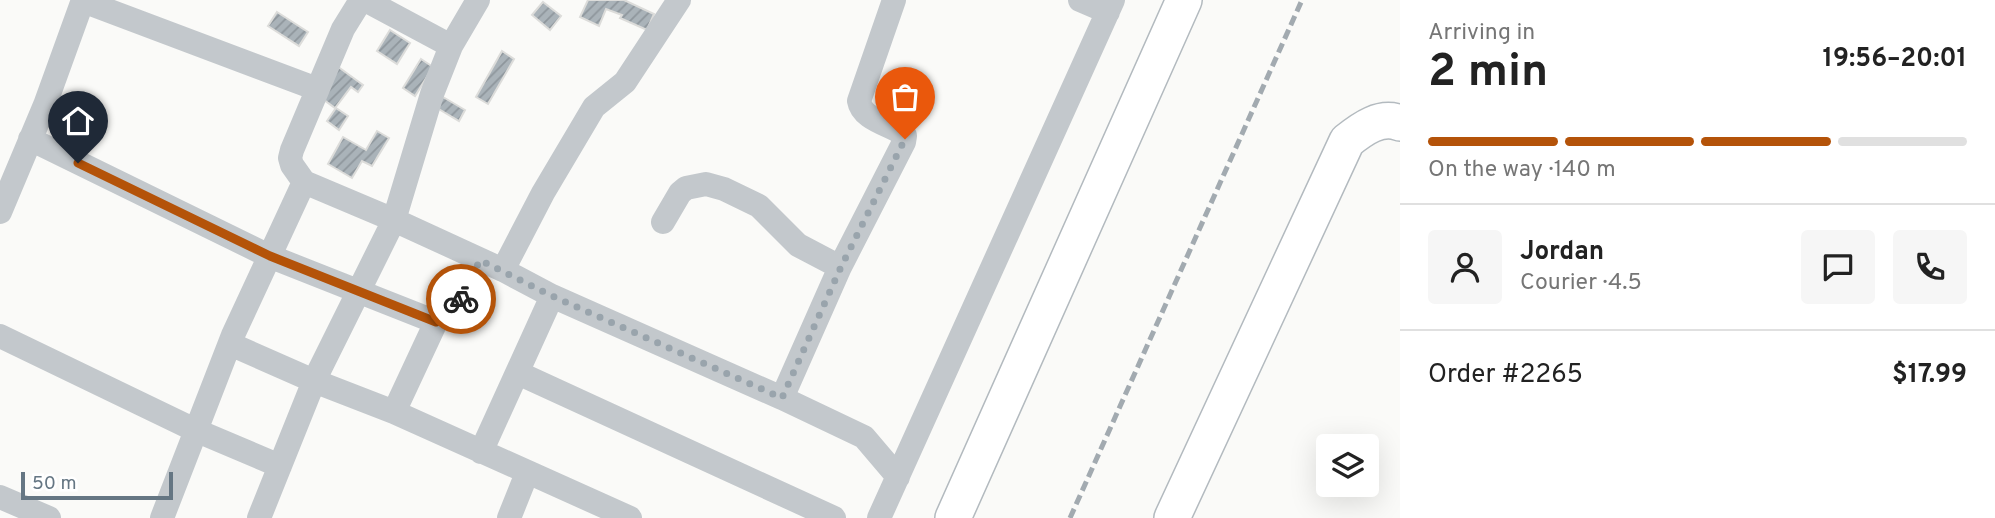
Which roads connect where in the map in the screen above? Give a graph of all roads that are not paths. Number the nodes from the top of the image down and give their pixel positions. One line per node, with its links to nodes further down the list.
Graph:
1 (363, 0): 9 (street); 10 (street)
2 (478, 0): 9 (street)
3 (679, 0): 20 (street)
4 (894, 0): 19 (street)
5 (1080, 0): 8 (street)
6 (1184, 0): 43 (street)
7 (83, 1): 10 (street); 12 (street)
8 (1110, 6): 34 (street)
9 (452, 46): 15 (street)
10 (317, 89): 13 (street)
11 (1400, 123): 44 (street)
12 (30, 139): 14 (street); 17 (street)
13 (304, 182): 15 (street); 17 (street)
14 (0, 212)
15 (394, 220): 18 (street); 21 (street)
16 (663, 222): 19 (street)
17 (270, 256): 21 (street); 25 (street)
18 (480, 260): 20 (street); 23 (street)
19 (841, 267): 28 (street)
20 (503, 270): 22 (street)
21 (358, 293): 23 (street); 27 (street)
22 (552, 296): 26 (street); 28 (street)
23 (436, 322): 29 (street)
24 (0, 336): 30 (street)
25 (230, 344): 27 (street); 30 (street)
26 (518, 373): 31 (street); 41 (street)
27 (314, 381): 29 (street); 32 (street)
28 (782, 398): 34 (street)
29 (394, 412): 31 (street)
30 (195, 430): 32 (street); 37 (street)
31 (481, 452): 33 (street)
32 (280, 466): 38 (street)
33 (527, 473): 39 (street); 40 (street)
34 (898, 477): 42 (street)
35 (0, 497): 36 (street)
36 (49, 518)
37 (162, 518)
38 (260, 518)
39 (509, 518)
40 (630, 518)
41 (834, 518)
42 (879, 518)
43 (953, 518)
44 (1172, 518)

